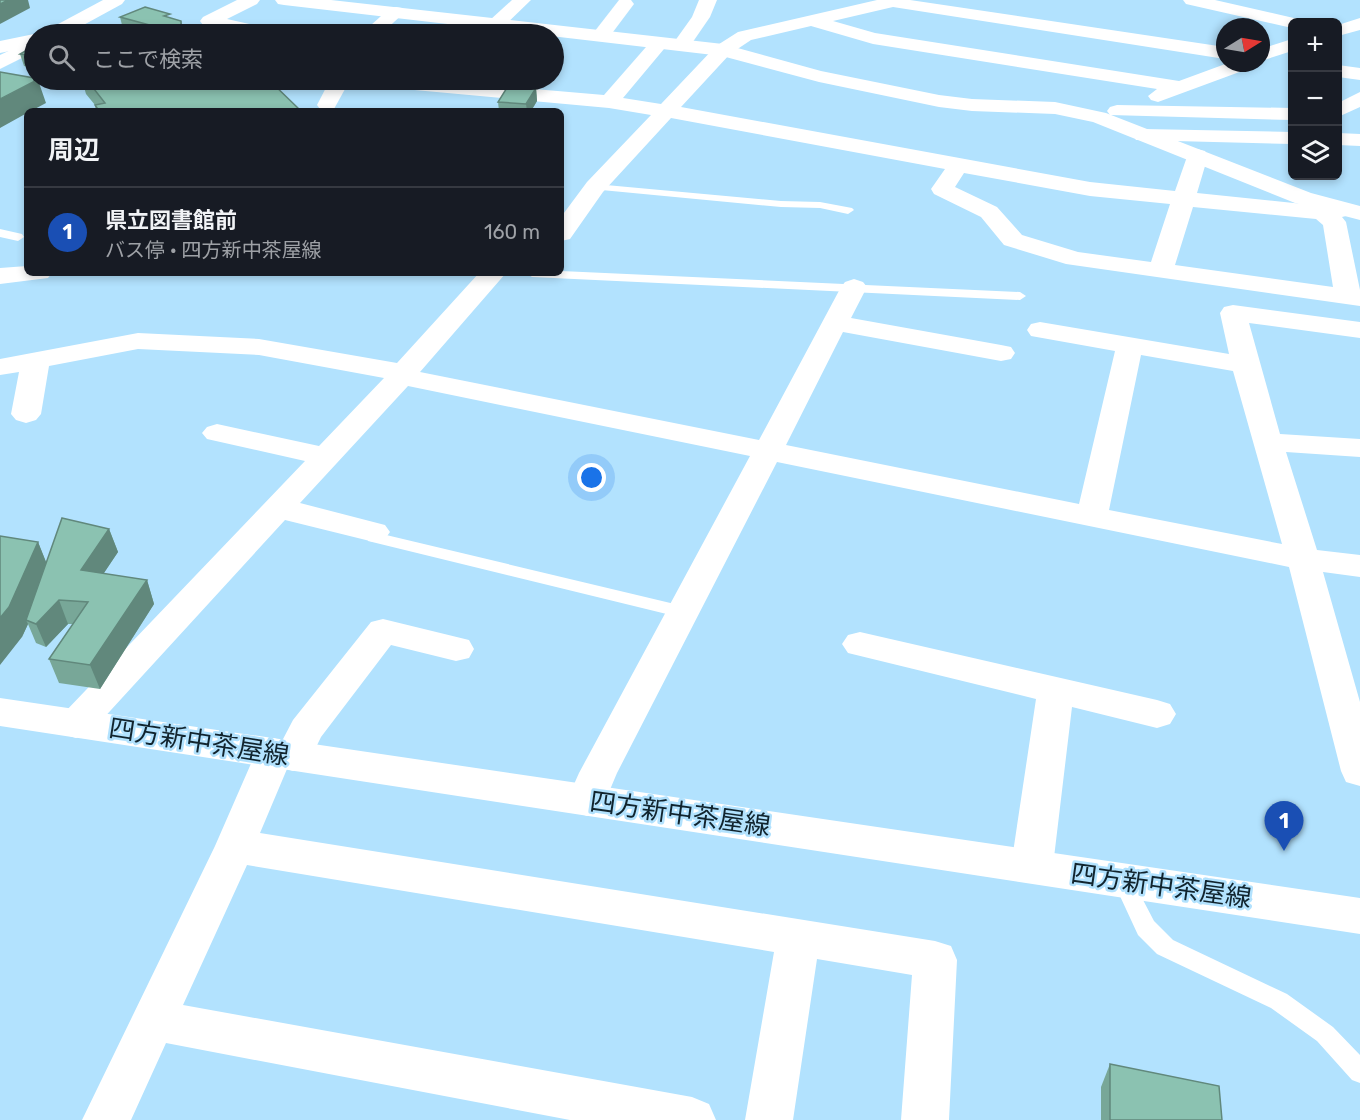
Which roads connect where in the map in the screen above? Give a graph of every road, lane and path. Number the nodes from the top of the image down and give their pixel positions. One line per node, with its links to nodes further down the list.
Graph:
1 (116, 0): 13 (street)
2 (251, 0): 14 (street)
3 (284, 0): 8 (street)
4 (522, 0): 16 (street)
5 (708, 0): 23 (street)
6 (1192, 0): 12 (street)
7 (892, 1): 11 (street); 28 (street)
8 (324, 2): 10 (street)
9 (625, 4): 20 (street)
10 (396, 12): 15 (street); 16 (street)
11 (812, 20): 27 (street); 36 (street)
12 (1288, 22)
13 (72, 24)
14 (223, 24)
15 (382, 24)
16 (496, 24)
17 (1360, 24): 18 (street)
18 (1342, 30)
19 (564, 33): 20 (street)
20 (600, 36): 21 (street)
21 (660, 43): 23 (street); 42 (street)
22 (24, 44): 24 (street)
23 (681, 45): 27 (street)
24 (0, 47)
25 (1288, 47): 29 (street)
26 (24, 49): 31 (street)
27 (723, 50): 46 (street); 47 (street)
28 (1216, 52)
29 (1270, 54)
30 (1270, 59): 32 (street)
31 (0, 63)
32 (1288, 63)
33 (1221, 72): 36 (street)
34 (1342, 72): 35 (street)
35 (1360, 74)
36 (1179, 87): 47 (street)
37 (335, 90): 44 (street)
38 (413, 90): 39 (street)
39 (472, 90)
40 (512, 90): 43 (street)
41 (1360, 98): 45 (street)
42 (609, 102): 43 (street); 46 (street)
43 (549, 104)
44 (325, 108)
45 (1342, 109)
46 (666, 111): 54 (street); 55 (street)
47 (1108, 114): 48 (street); 49 (street)
48 (1288, 114)
49 (1144, 135): 50 (street); 53 (street)
50 (1288, 138)
51 (1342, 139): 52 (street)
52 (1360, 140)
53 (1197, 156): 56 (street); 58 (street)
54 (959, 165): 56 (street); 62 (street)
55 (579, 197): 57 (lane); 59 (street)
56 (1184, 198): 58 (street); 62 (street)
57 (848, 210)
58 (1341, 212): 69 (street)
59 (564, 228)
60 (0, 233): 61 (lane)
61 (18, 237)
62 (1161, 271): 69 (street)
63 (24, 274): 65 (street)
64 (564, 274): 67 (lane)
65 (0, 276)
66 (490, 276): 78 (street)
67 (854, 287): 68 (lane); 70 (street)
68 (1020, 296)
69 (1354, 297)
70 (835, 323): 74 (street); 83 (street)
71 (1040, 330): 73 (street)
72 (1360, 330): 76 (street)
73 (1130, 344): 76 (street); 86 (street)
74 (1001, 353)
75 (40, 359): 77 (street); 78 (street); 79 (street)
76 (1245, 365): 81 (street)
77 (0, 367)
78 (403, 375): 83 (street); 84 (street)
79 (26, 414)
80 (218, 433): 84 (street)
81 (1268, 442): 82 (street); 88 (street)
82 (1360, 448)
83 (768, 451): 86 (street); 90 (street)
84 (326, 456): 85 (street)
85 (280, 506): 87 (street); 96 (street)
86 (1092, 518): 88 (street)
87 (374, 532): 90 (lane)
88 (1304, 559): 89 (street); 98 (street)
89 (1360, 566)
90 (683, 612): 99 (street)
91 (860, 644): 93 (street)
92 (456, 649): 97 (street)
93 (1056, 690): 95 (street); 101 (street)
94 (0, 712): 96 (street, 四方新中茶屋線)
95 (1157, 714)
96 (76, 724): 97 (street, 四方新中茶屋線)
97 (283, 755): 99 (street, 四方新中茶屋線); 100 (street)
98 (1360, 771)
99 (587, 800): 101 (street, 四方新中茶屋線)
100 (235, 846): 104 (street); 105 (street)
101 (1032, 866): 102 (street, 四方新中茶屋線)
102 (1123, 880): 103 (street, 四方新中茶屋線); 106 (lane)
103 (1360, 915)
104 (798, 938): 109 (street); 110 (street)
105 (152, 1020): 107 (street); 108 (street)
106 (1360, 1072)
107 (106, 1120)
108 (692, 1120)
109 (769, 1120)
110 (925, 1120)

